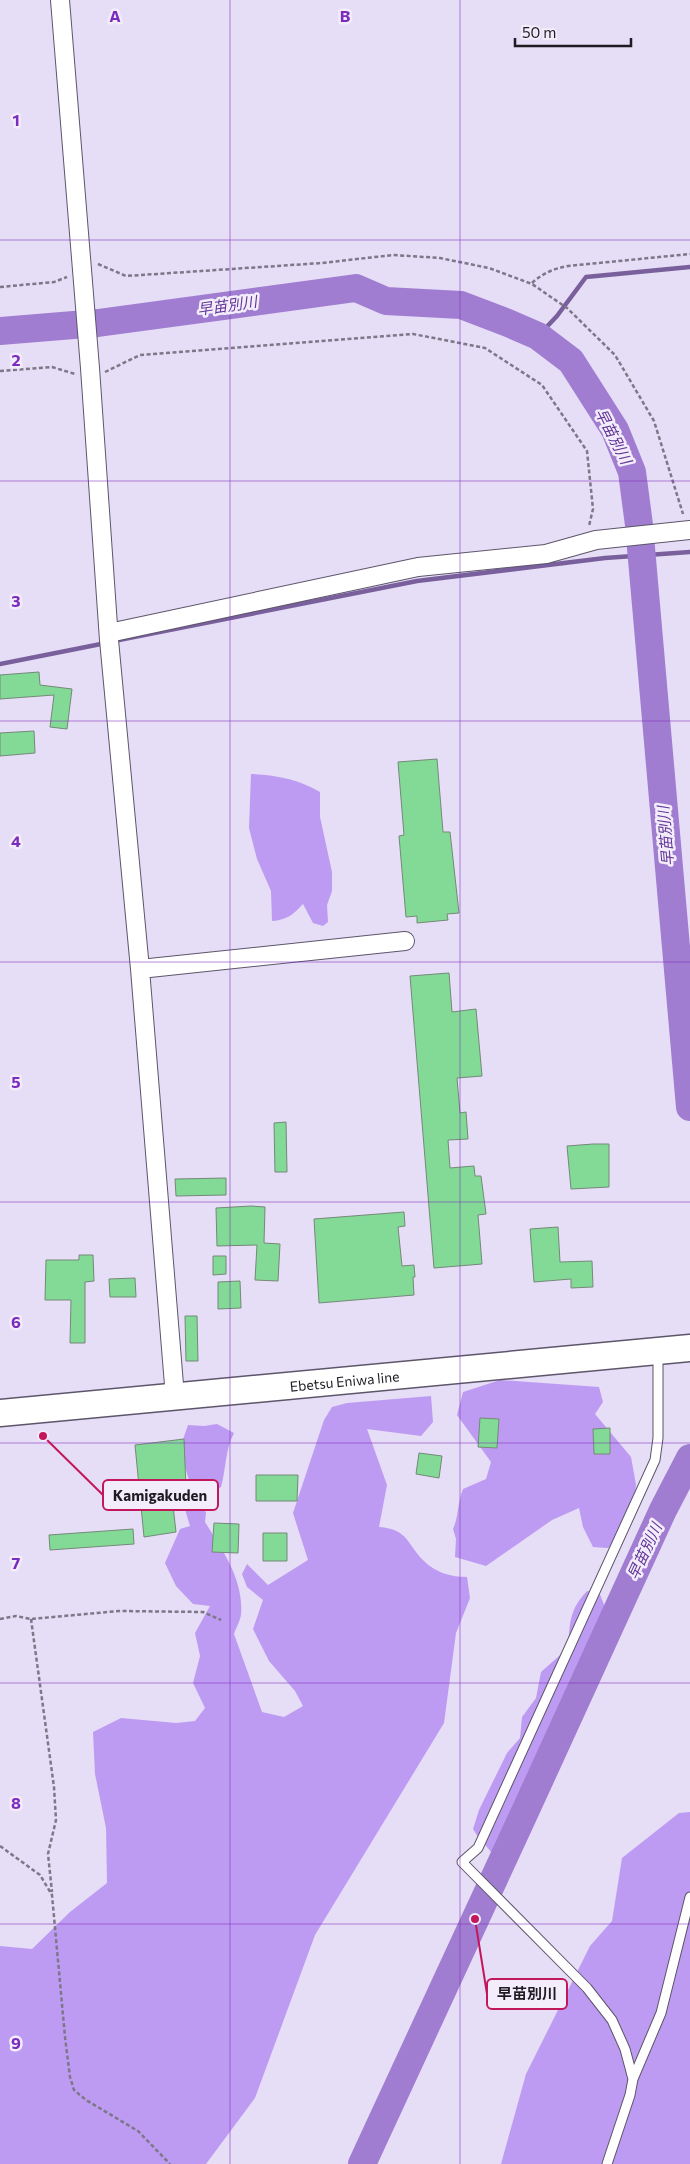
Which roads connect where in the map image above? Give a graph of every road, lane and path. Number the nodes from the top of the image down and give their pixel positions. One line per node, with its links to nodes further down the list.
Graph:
1 (60, 0): 3 (street)
2 (690, 254): 4 (path)
3 (82, 268): 4 (path); 5 (path); 7 (street)
4 (532, 284): 8 (path)
5 (0, 287)
6 (0, 371): 7 (path)
7 (90, 373): 9 (path); 10 (street)
8 (686, 530): 9 (street)
9 (591, 542): 10 (street)
10 (109, 640): 12 (street)
11 (405, 941): 12 (street)
12 (140, 970): 14 (street)
13 (673, 1350): 14 (main road, Ebetsu Eniwa line); 22 (lane)
14 (175, 1397): 15 (main road, Ebetsu Eniwa line)
15 (0, 1413)
16 (0, 1619): 17 (path)
17 (31, 1619): 18 (path); 20 (path)
18 (221, 1620)
19 (0, 1846): 20 (path)
20 (52, 1895): 23 (path)
21 (690, 1898): 22 (lane)
22 (633, 2079): 24 (lane)
23 (170, 2164)
24 (607, 2164)

